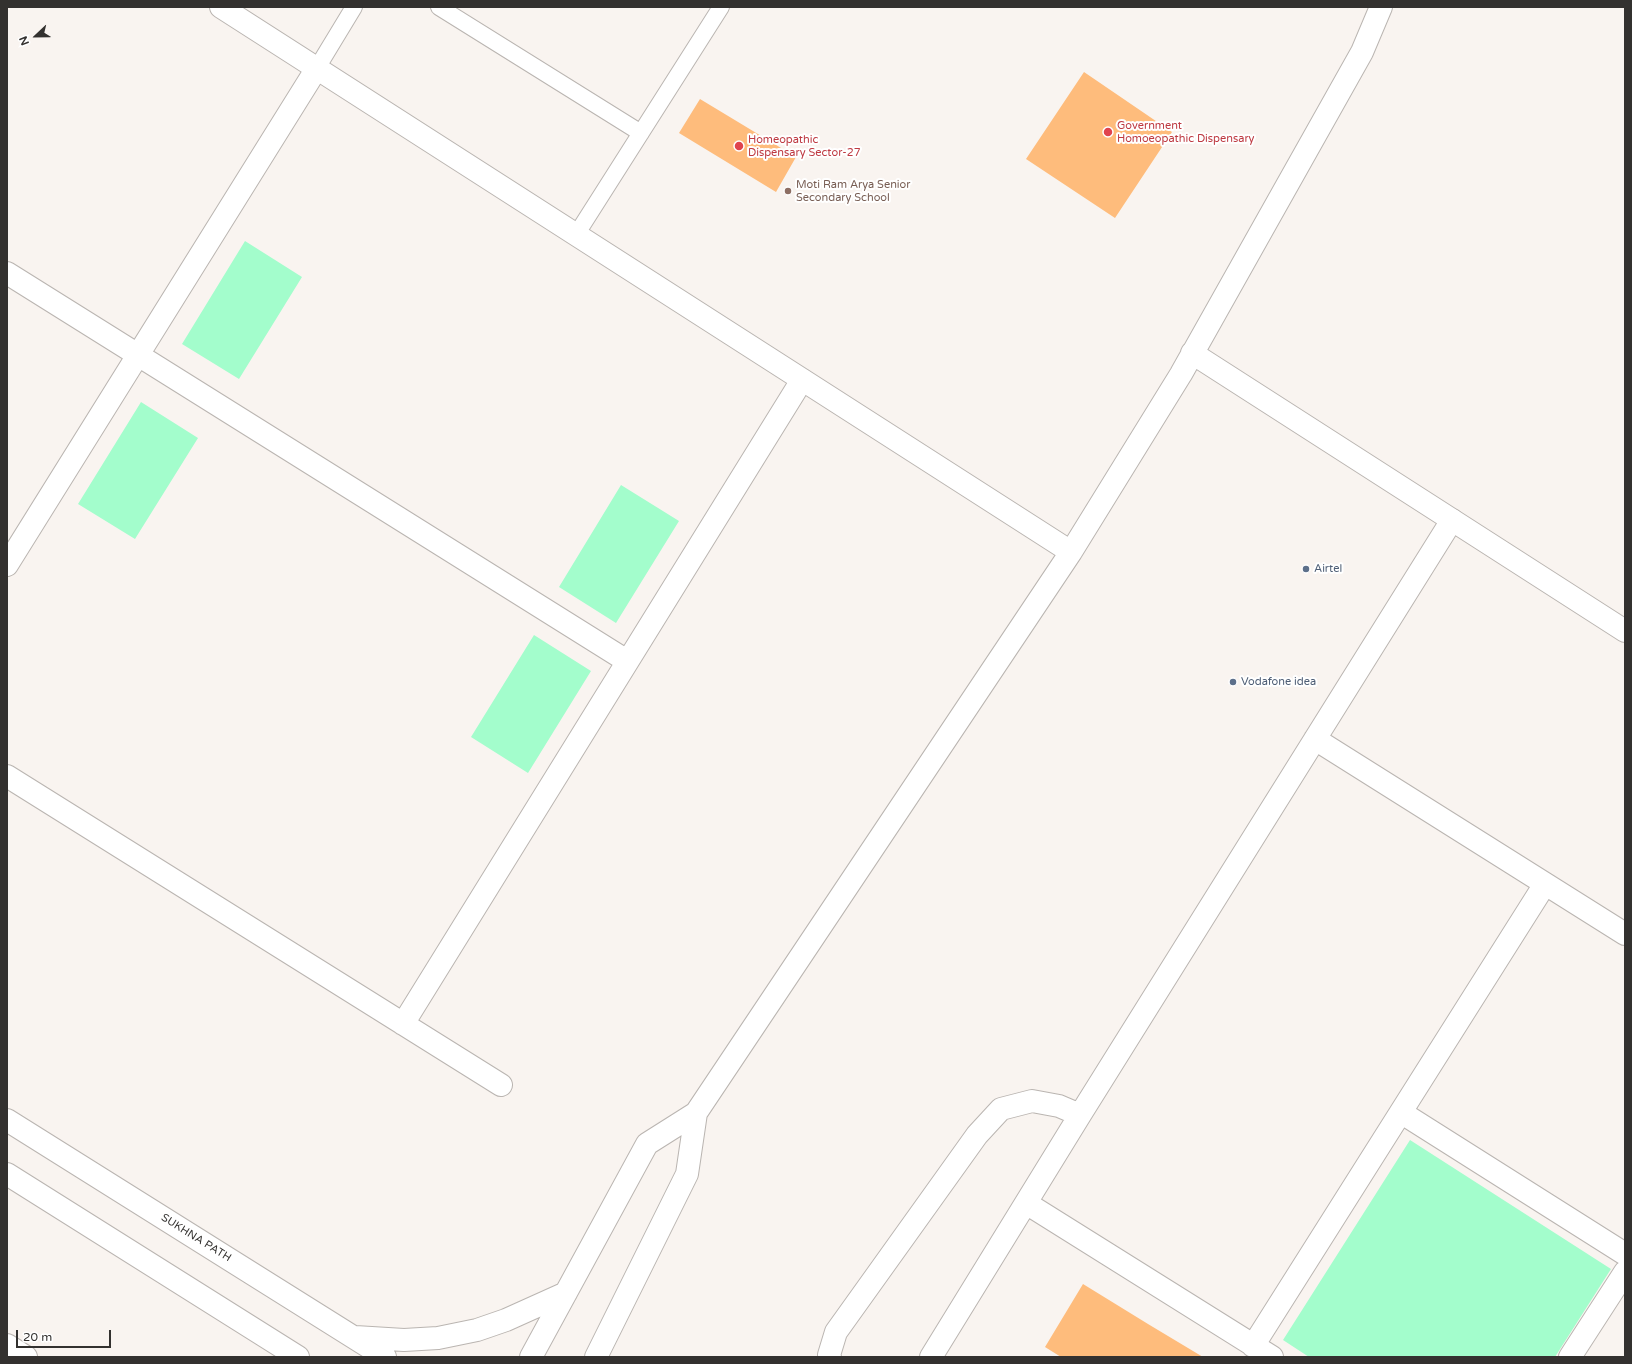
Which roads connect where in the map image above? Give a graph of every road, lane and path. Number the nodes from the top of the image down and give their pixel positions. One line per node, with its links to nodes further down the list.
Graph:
1 (221, 7): 6 (street)
2 (354, 7): 6 (lane)
3 (439, 7): 7 (lane)
4 (721, 7): 7 (lane)
5 (1381, 7): 10 (street)
6 (317, 68): 8 (street); 11 (street)
7 (641, 133): 8 (lane)
8 (576, 235): 12 (street)
9 (7, 273): 11 (street)
10 (1192, 354): 13 (street); 14 (street)
11 (138, 355): 15 (street); 17 (street)
12 (802, 380): 14 (street); 17 (street)
13 (1452, 520): 16 (street); 18 (street)
14 (1071, 552): 25 (street)
15 (7, 564)
16 (1625, 631)
17 (627, 661): 22 (street)
18 (1316, 739): 20 (street); 26 (street)
19 (7, 776): 22 (street)
20 (1545, 884): 21 (street); 24 (street)
21 (1625, 934)
22 (402, 1024): 23 (street)
23 (501, 1085)
24 (1402, 1112): 30 (street); 36 (street)
25 (696, 1113): 32 (street); 33 (street)
26 (1080, 1115): 29 (street); 43 (street)
27 (7, 1120): 34 (street, SUKHNA PATH)
28 (7, 1174): 38 (street)
29 (1026, 1203): 36 (street); 44 (street)
30 (1625, 1254)
31 (1625, 1272): 46 (street)
32 (566, 1293): 34 (street); 40 (street)
33 (611, 1328): 41 (street); 42 (street)
34 (353, 1337): 39 (street, SUKHNA PATH)
35 (7, 1345): 37 (street)
36 (1253, 1346): 45 (street)
37 (26, 1357)
38 (298, 1357)
39 (385, 1357)
40 (531, 1357)
41 (596, 1357)
42 (604, 1357)
43 (830, 1357)
44 (931, 1357)
45 (1272, 1357)
46 (1570, 1357)

